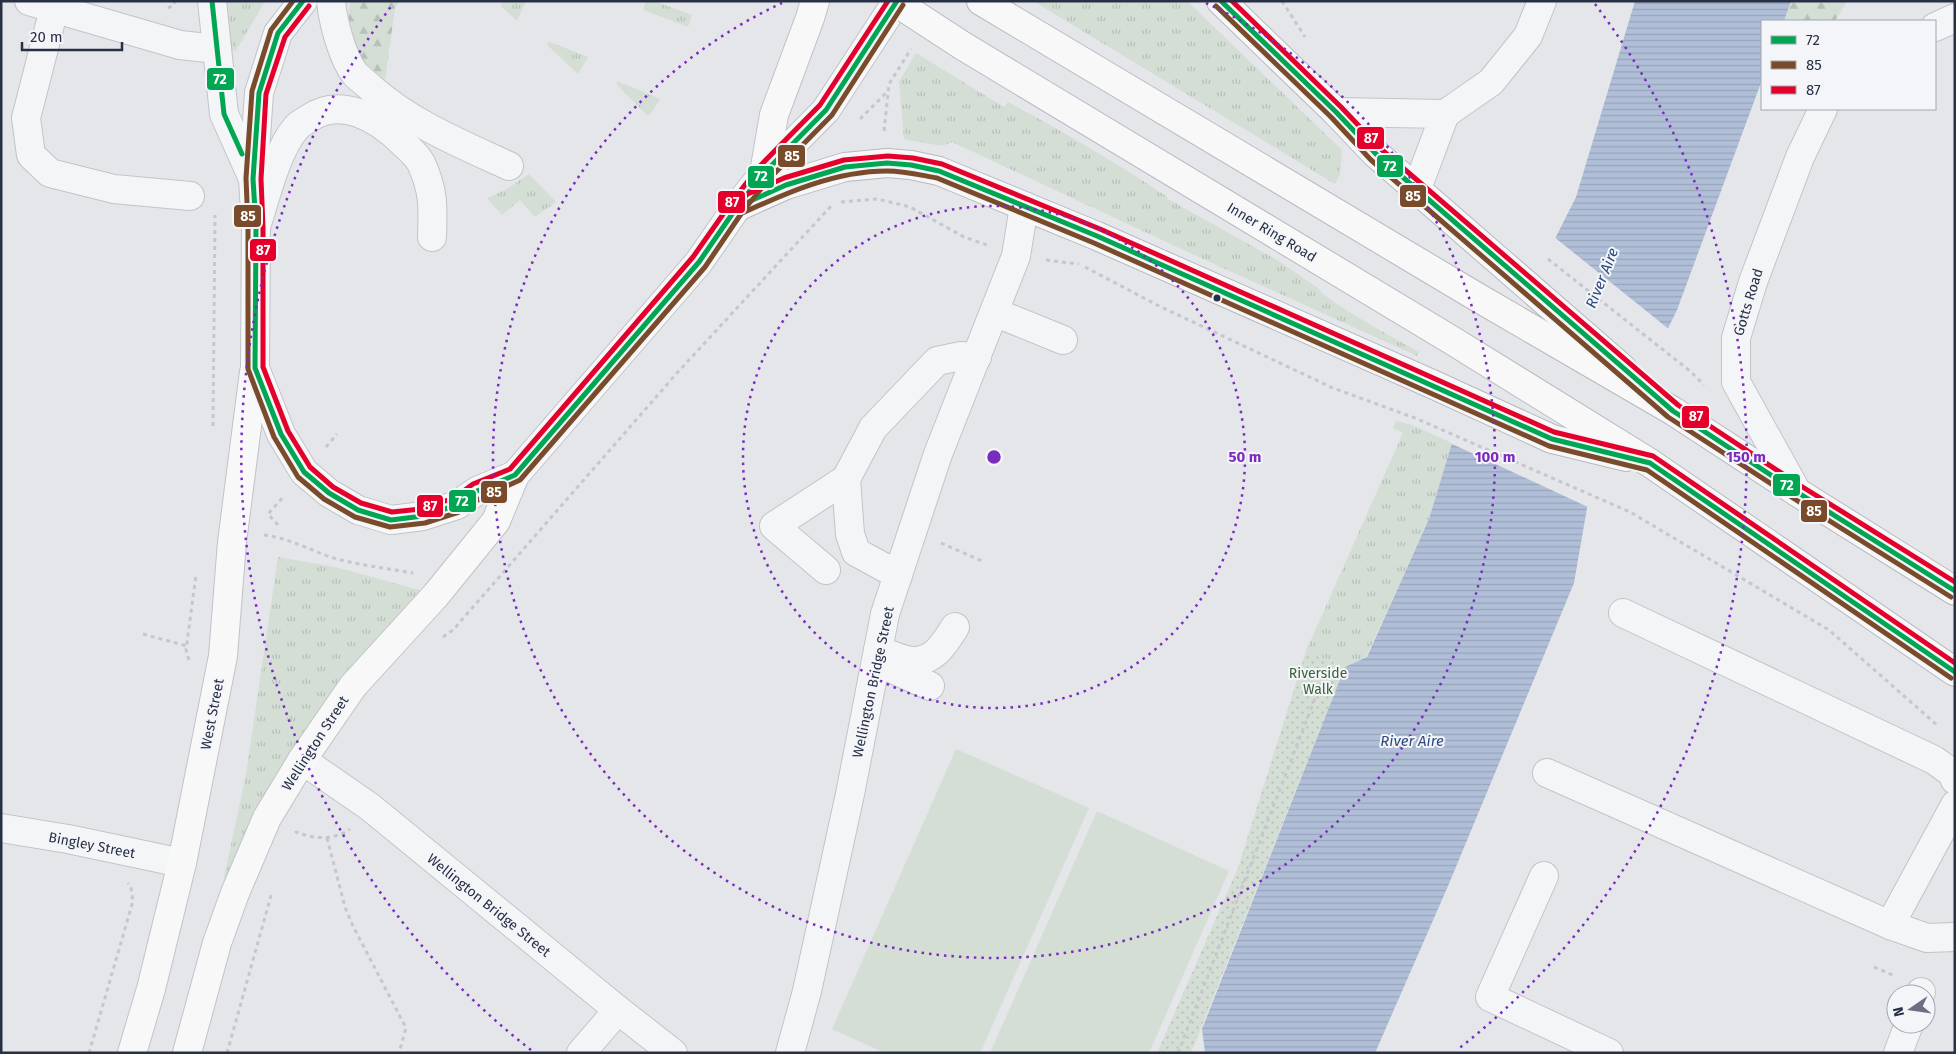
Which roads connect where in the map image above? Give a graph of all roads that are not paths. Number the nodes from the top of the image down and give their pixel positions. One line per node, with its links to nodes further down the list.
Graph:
1 (212, 1): 12 (street)
2 (303, 1): 18 (main road)
3 (331, 1): 16 (street)
4 (815, 1): 17 (main road)
5 (896, 1): 17 (main road); 30 (main road, Inner Ring Road, bridge)
6 (1221, 1): 14 (main road)
7 (1542, 1): 15 (street)
8 (986, 4): 29 (main road)
9 (42, 5): 12 (street); 20 (street)
10 (1955, 18): 11 (street)
11 (1936, 27)
12 (218, 49): 18 (street)
13 (1824, 110): 33 (street, Gotts Road)
14 (1336, 112): 15 (street); 19 (main road)
15 (1445, 114): 19 (street)
16 (509, 166)
17 (764, 173): 22 (main road)
18 (253, 179): 23 (main road)
19 (1416, 191): 29 (main road)
20 (190, 196)
21 (1024, 206): 22 (main road); 25 (street, Wellington Bridge Street); 30 (main road)
22 (737, 207): 31 (main road)
23 (256, 227): 24 (street); 28 (main road)
24 (432, 237)
25 (994, 312): 26 (street); 27 (street, Wellington Bridge Street)
26 (1063, 340)
27 (977, 357): 32 (street); 35 (street, Wellington Bridge Street)
28 (255, 368): 31 (main road); 47 (main road, West Street)
29 (1673, 411): 33 (main road)
30 (1650, 462): 40 (main road, Inner Ring Road)
31 (514, 475): 42 (main road, Wellington Street)
32 (846, 479): 34 (street); 35 (street)
33 (1797, 492): 36 (main road)
34 (826, 570)
35 (898, 575): 39 (street, Wellington Bridge Street)
36 (1955, 590)
37 (1623, 613): 44 (street)
38 (955, 626): 39 (street)
39 (877, 656): 41 (street); 57 (street, Wellington Bridge Street)
40 (1955, 672)
41 (930, 686)
42 (302, 760): 51 (street, Wellington Bridge Street); 54 (main road, Wellington Street)
43 (1547, 773): 49 (street)
44 (1955, 780)
45 (1955, 805): 49 (street)
46 (1, 828): 47 (street, Bingley Street)
47 (182, 863): 53 (main road, West Street)
48 (1544, 876): 58 (street)
49 (1890, 925): 50 (street)
50 (1955, 936)
51 (618, 1010): 55 (street); 56 (street, Wellington Bridge Street)
52 (1905, 1034): 59 (street)
53 (132, 1053)
54 (186, 1053)
55 (582, 1053)
56 (673, 1053)
57 (790, 1053)
58 (1609, 1053)
59 (1898, 1053)

